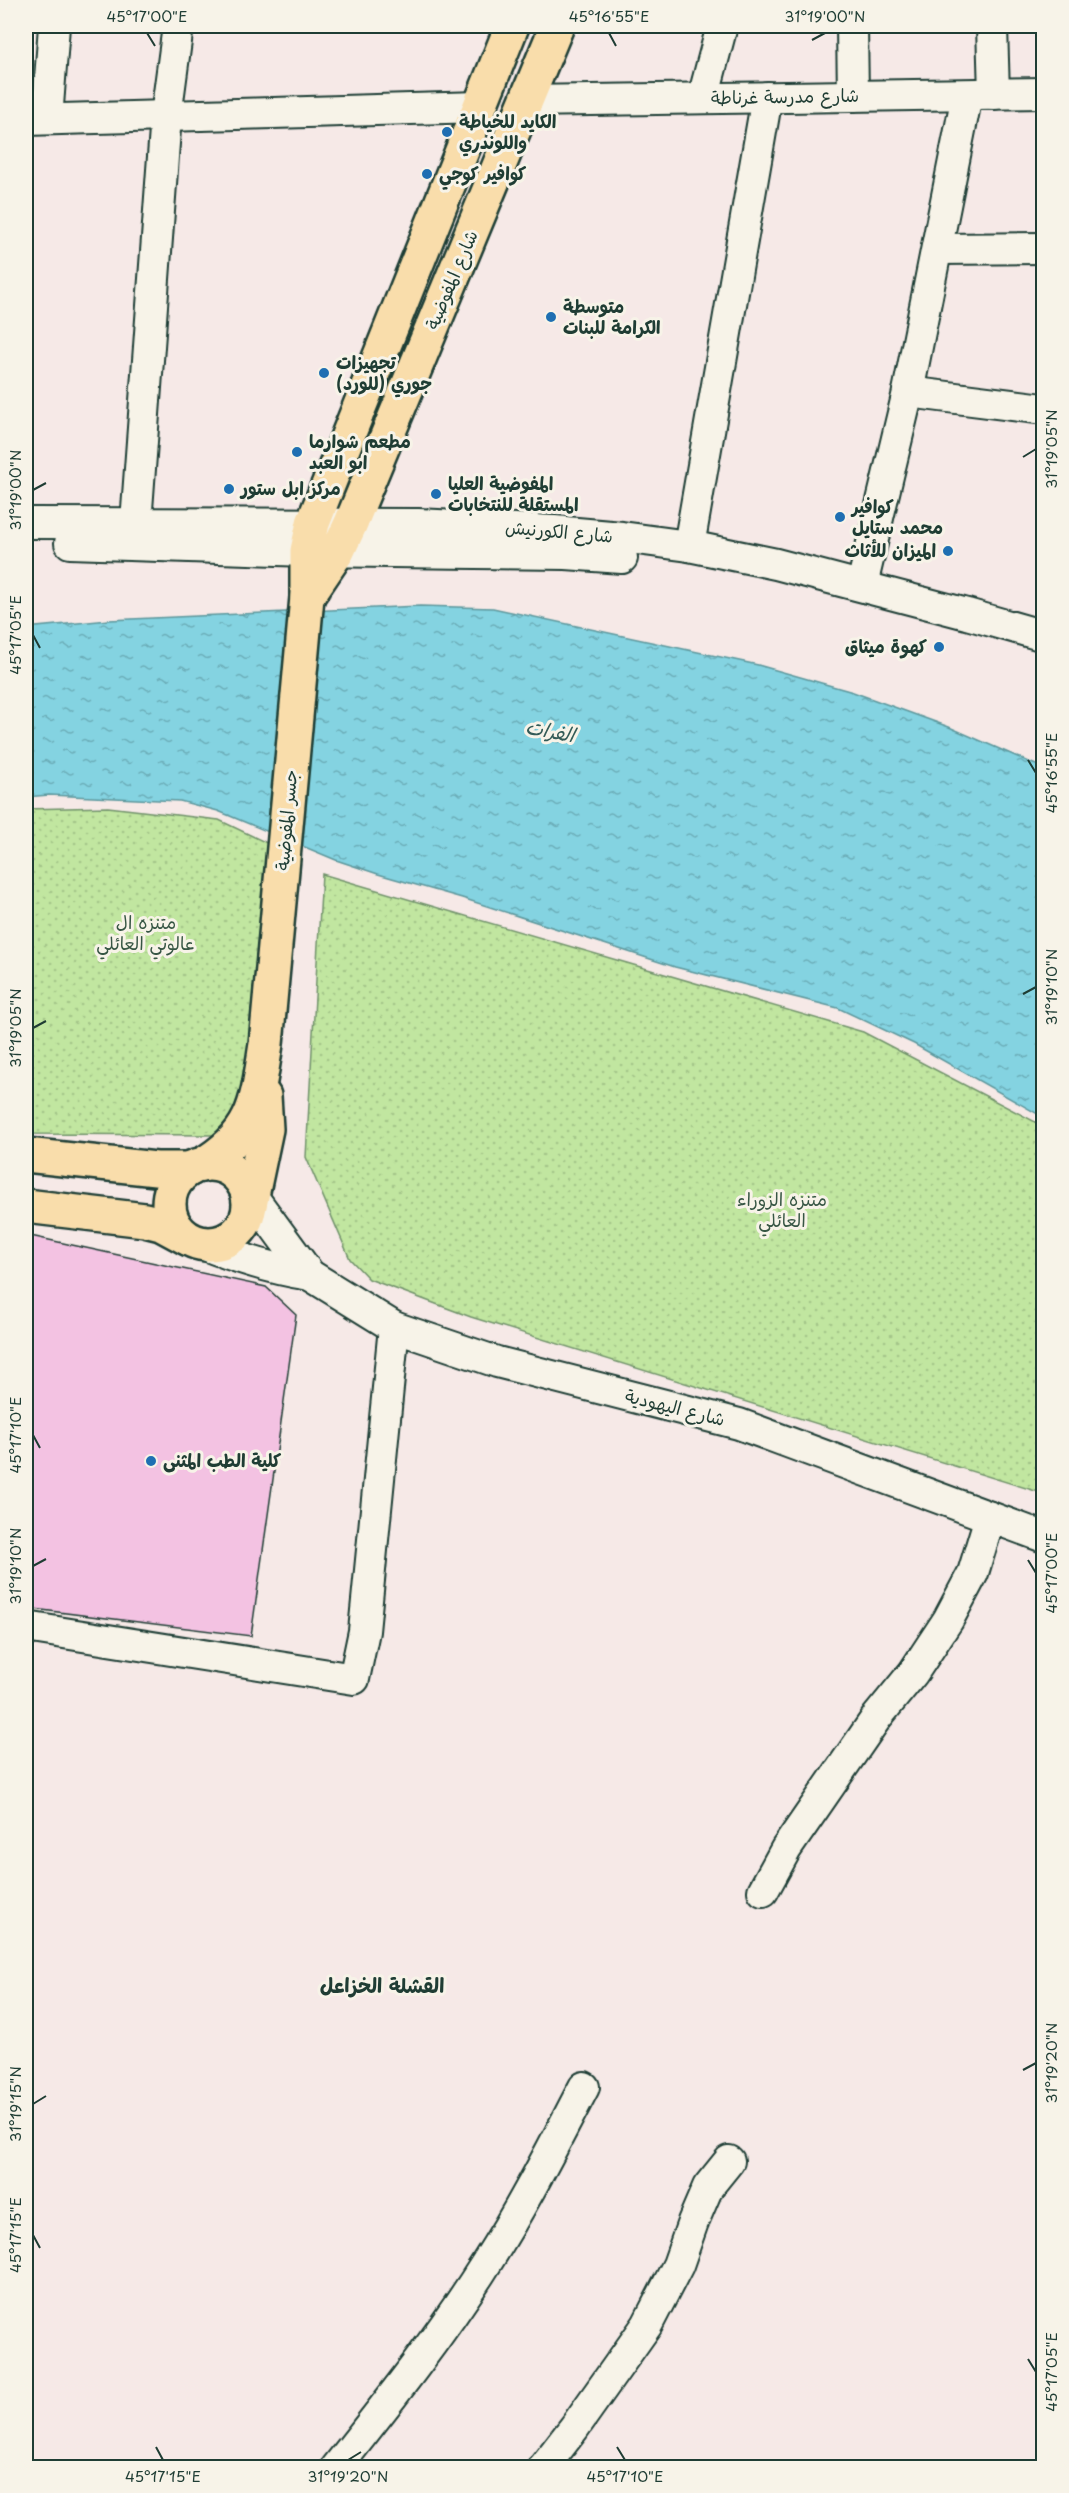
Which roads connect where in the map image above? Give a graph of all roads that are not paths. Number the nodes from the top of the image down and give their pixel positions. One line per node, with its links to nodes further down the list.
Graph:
1 (54, 26): 16 (street)
2 (178, 26): 15 (street)
3 (512, 26): 14 (main road, شارع المفوضية)
4 (557, 26): 13 (main road, شارع المفوضية)
5 (722, 26): 12 (street)
6 (852, 26): 10 (street)
7 (992, 26): 9 (street)
8 (1044, 93): 9 (street, شارع مدرسة غرناطة)
9 (981, 94): 10 (street, شارع مدرسة غرناطة); 18 (street)
10 (853, 96): 11 (street, شارع مدرسة غرناطة)
11 (767, 97): 12 (street, شارع مدرسة غرناطة); 25 (street)
12 (703, 98): 13 (street, شارع مدرسة غرناطة)
13 (526, 101): 23 (main road, شارع المفوضية)
14 (480, 107): 15 (street); 23 (main road, شارع المفوضية)
15 (166, 116): 16 (street); 22 (street)
16 (36, 120)
17 (1044, 248): 18 (street)
18 (937, 249): 19 (street)
19 (908, 392): 20 (street); 26 (street)
20 (1044, 409)
21 (26, 523): 22 (street, شارع الكورنيش)
22 (136, 523): 23 (street, شارع الكورنيش)
23 (327, 537): 24 (street, شارع الكورنيش); 25 (street, شارع الكورنيش); 27 (main road, شارع المفوضية); 29 (street, شارع الكورنيش)
24 (26, 543)
25 (689, 546): 26 (street, شارع الكورنيش)
26 (862, 585): 28 (street, شارع الكورنيش)
27 (308, 597): 30 (main road, جسر المفوضية)
28 (1044, 636)
29 (1044, 655)
30 (264, 1058): 32 (main road); 33 (main road)
31 (26, 1155): 32 (main road)
32 (196, 1167): 33 (main road); 35 (main road)
33 (248, 1197): 35 (main road); 36 (street)
34 (26, 1206): 35 (main road)
35 (194, 1241): 36 (street)
36 (310, 1275): 37 (street, شارع اليهودية)
37 (394, 1327): 38 (street, شارع اليهودية); 40 (street)
38 (990, 1517): 39 (street, شارع اليهودية); 41 (street)
39 (1044, 1537)
40 (26, 1627)
41 (763, 1891)
42 (584, 2088): 44 (street)
43 (729, 2161): 45 (street)
44 (336, 2468)
45 (543, 2468)

